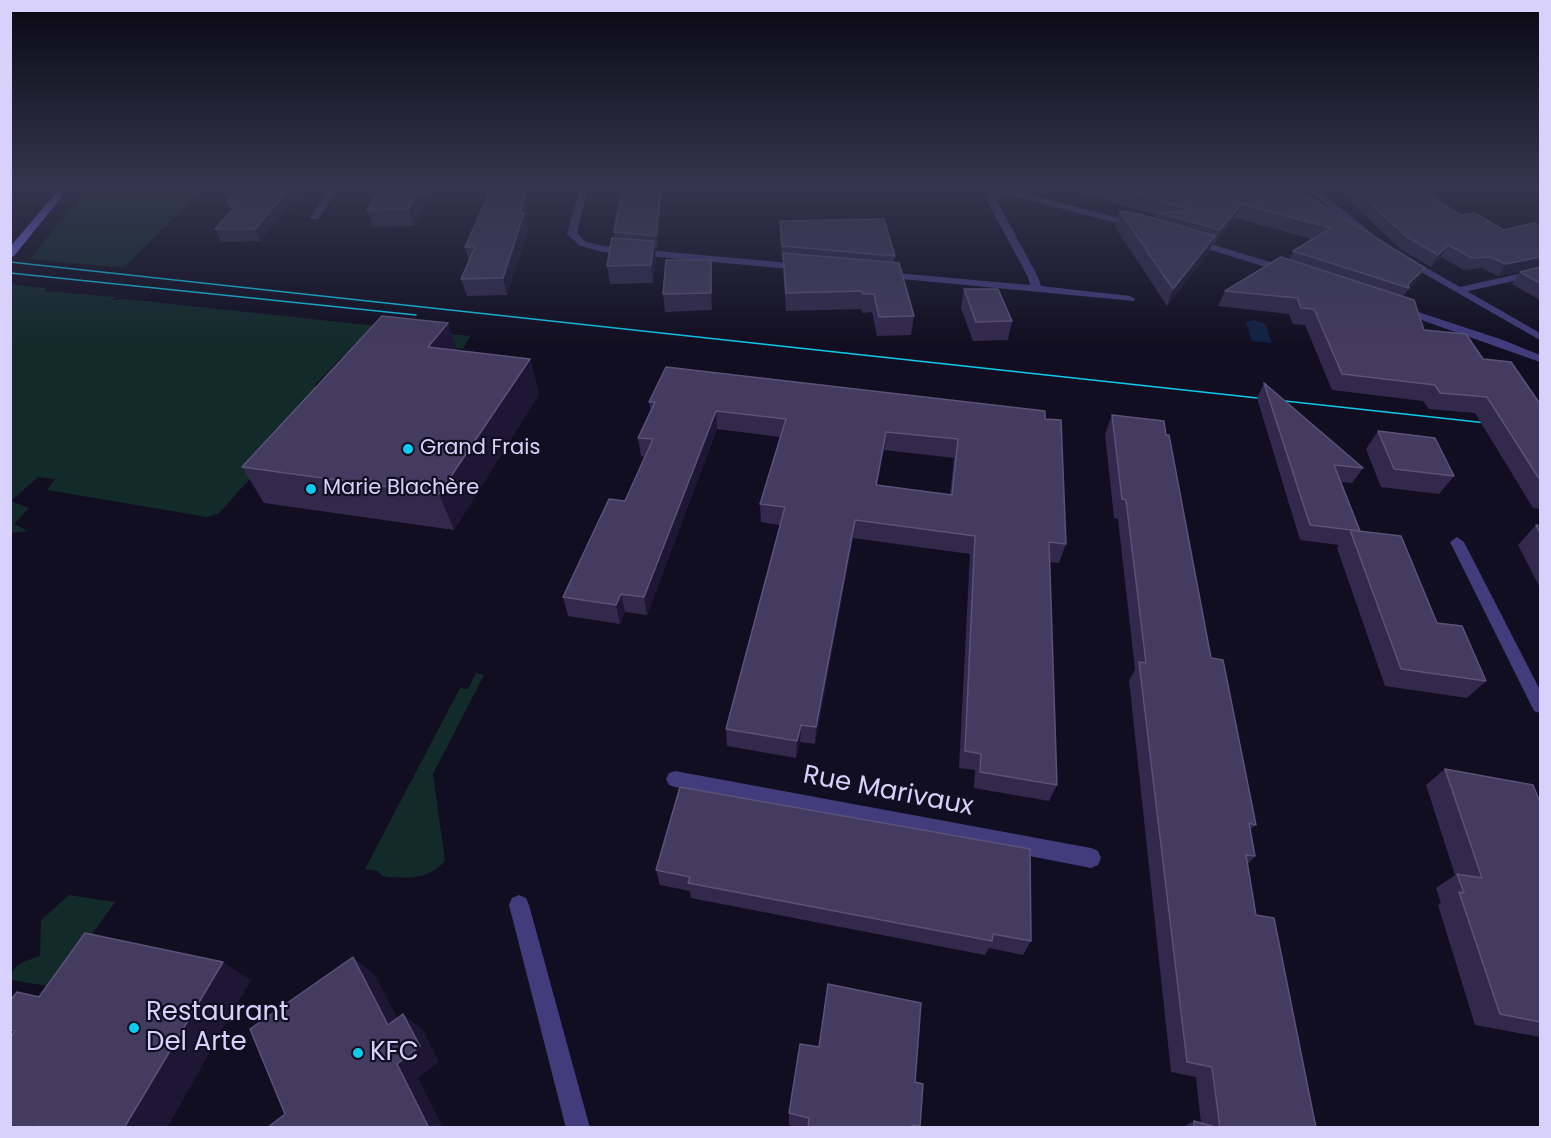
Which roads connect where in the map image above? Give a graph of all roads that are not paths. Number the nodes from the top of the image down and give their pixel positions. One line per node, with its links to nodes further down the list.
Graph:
1 (21, 241): 6 (main road)
2 (580, 241): 7 (street)
3 (1014, 241): 11 (street)
4 (1191, 241): 10 (street)
5 (1378, 241): 12 (street)
6 (10, 254)
7 (814, 269)
8 (1540, 272): 12 (street)
9 (872, 274): 11 (street)
10 (1302, 276)
11 (1036, 289): 13 (street)
12 (1460, 290): 15 (street)
13 (1130, 299)
14 (1390, 305): 16 (street)
15 (1540, 337)
16 (1499, 342): 17 (street); 18 (street)
17 (1540, 345)
18 (1540, 359)
19 (1457, 542): 20 (street)
20 (1540, 706)
21 (675, 779): 22 (street, Rue Marivaux)
22 (1091, 858)
23 (519, 905): 24 (street)
24 (578, 1128)

